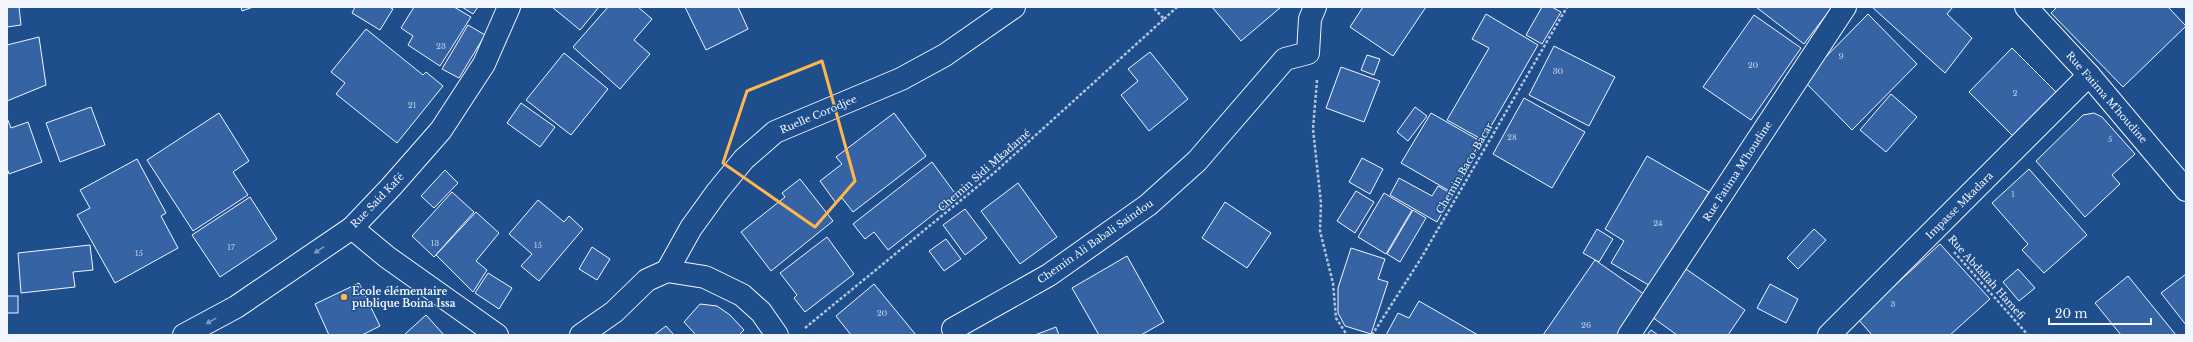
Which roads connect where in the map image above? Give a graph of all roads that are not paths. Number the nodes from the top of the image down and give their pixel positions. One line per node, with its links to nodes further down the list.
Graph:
1 (509, 7): 8 (street, Rue Said Kafé)
2 (1014, 7): 9 (street, Ruelle Corodjee)
3 (1315, 7): 10 (street, Chemin Ali Babali Saindou)
4 (1845, 7): 15 (street, Rue Fatima M'houdine)
5 (2026, 7): 6 (street, Rue Fatima M'houdine)
6 (2089, 75): 7 (street, Rue Fatima M'houdine); 16 (street, Impasse Mkadara)
7 (2186, 190)
8 (352, 228): 11 (street, Rue Said Kafé, one-way to 11); 12 (street)
9 (667, 271): 13 (street); 14 (street)
10 (953, 329)
11 (184, 335)
12 (497, 335)
13 (581, 335)
14 (777, 335)
15 (1628, 335)
16 (1829, 335)

